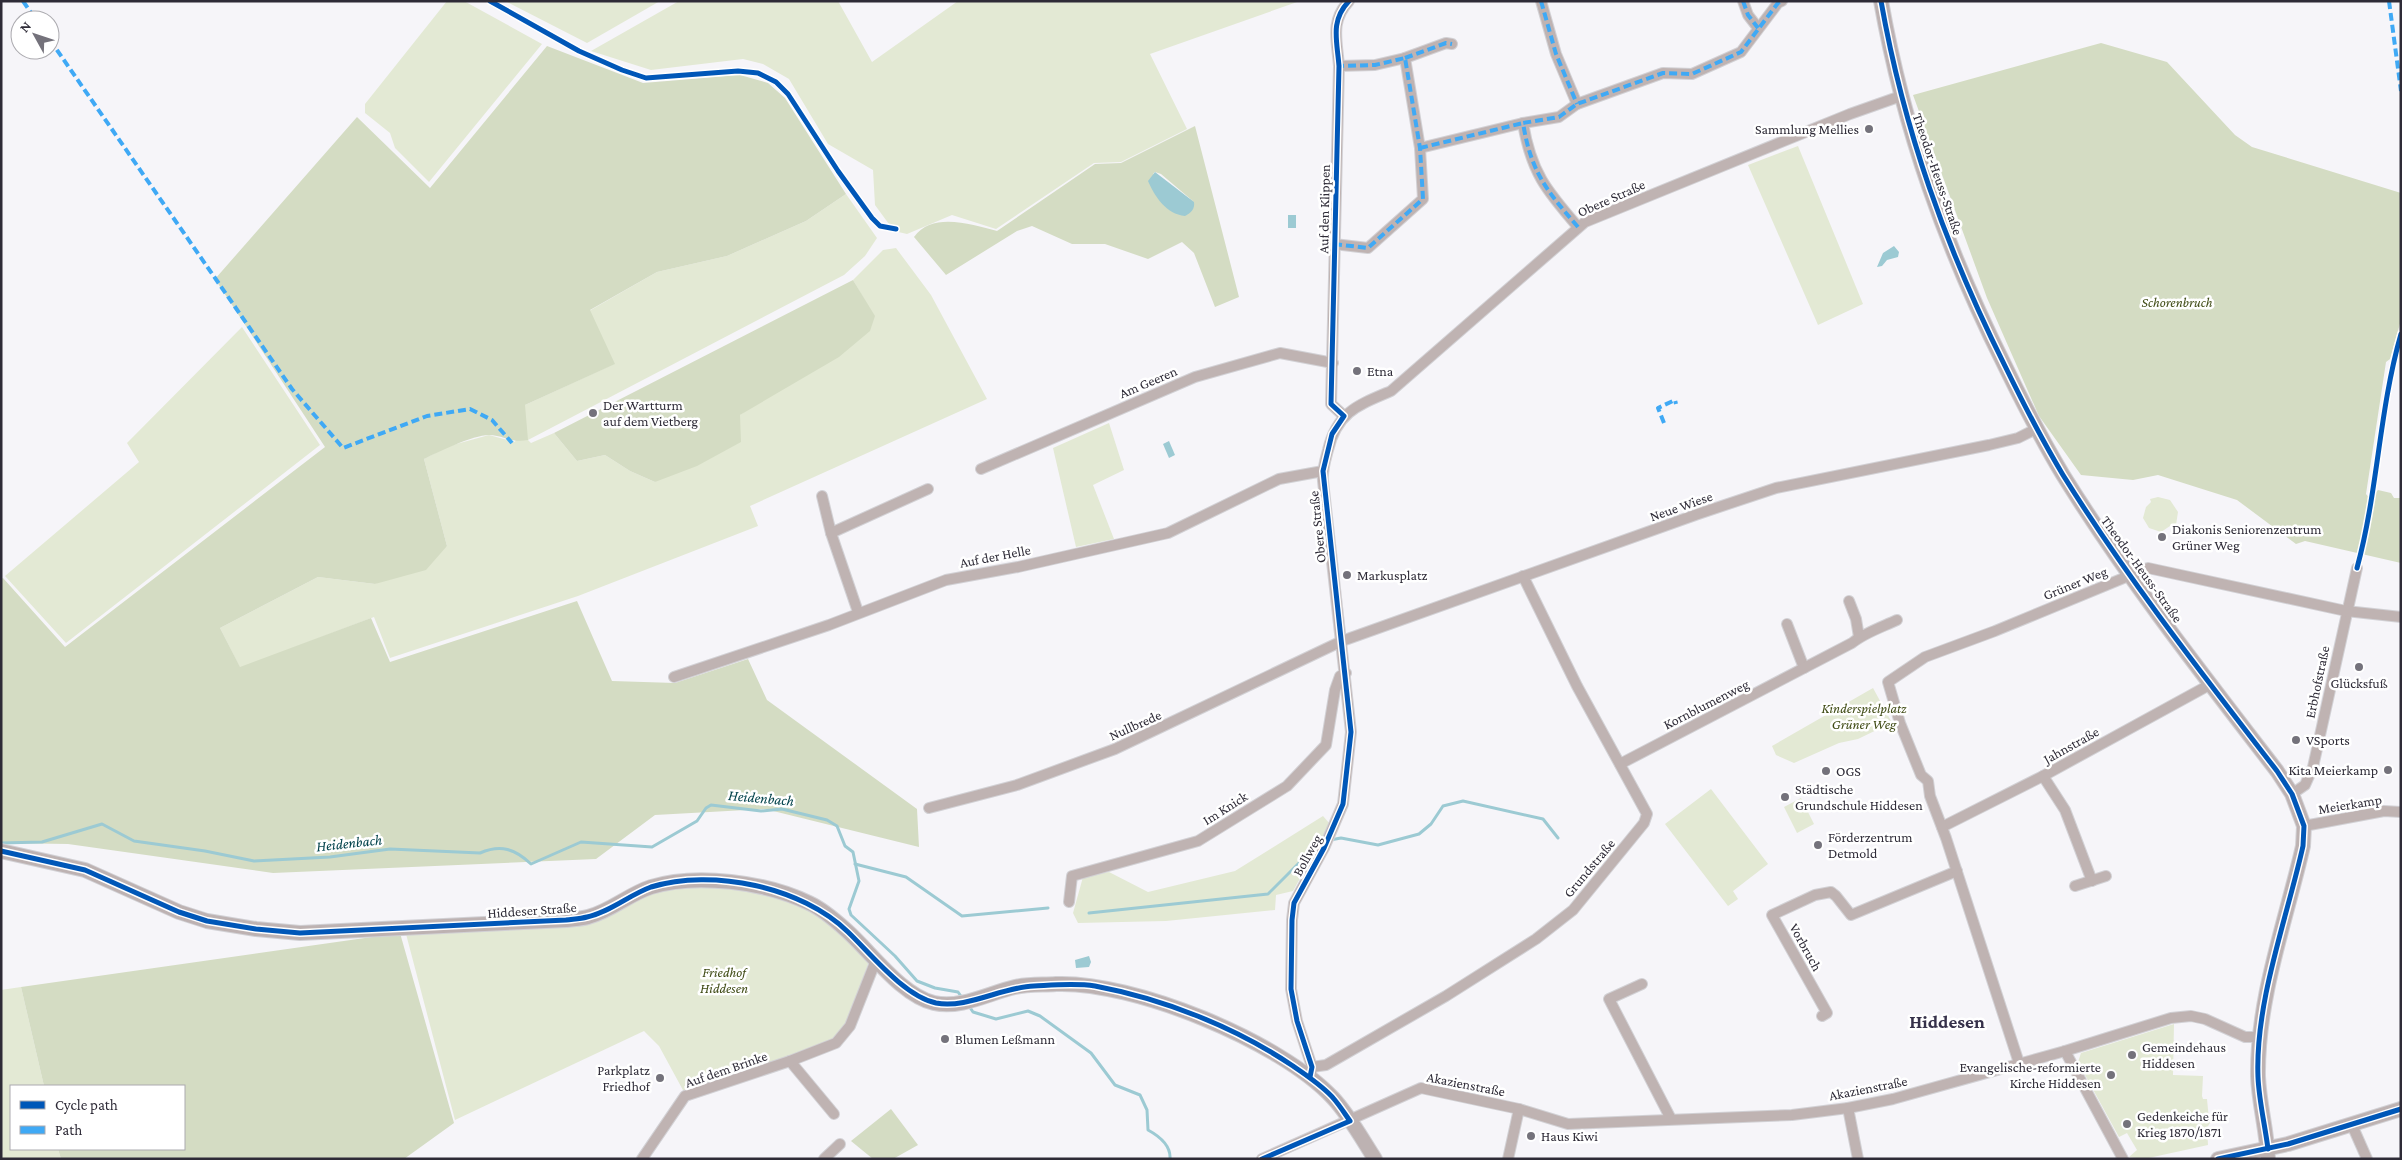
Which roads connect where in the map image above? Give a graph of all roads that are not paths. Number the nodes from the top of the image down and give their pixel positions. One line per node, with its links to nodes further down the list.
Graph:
1 (1349, 1): 9 (street, Auf den Klippen)
2 (1541, 1): 11 (street)
3 (1743, 1): 6 (street)
4 (1782, 1): 6 (street)
5 (1881, 1): 10 (main road, Theodor-Heuss-Straße)
6 (1758, 28): 11 (street)
7 (1452, 44): 8 (street)
8 (1405, 58): 9 (street); 13 (street)
9 (1339, 66): 15 (street, Auf den Klippen)
10 (1901, 96): 14 (street, Obere Straße); 18 (main road, Theodor-Heuss-Straße)
11 (1577, 104): 12 (street)
12 (1523, 123): 13 (street); 14 (street)
13 (1420, 148): 15 (street)
14 (1578, 227): 17 (street, Obere Straße)
15 (1334, 244): 16 (street, Auf den Klippen)
16 (1333, 363): 17 (street, Auf den Klippen); 19 (street, Am Geeren)
17 (1344, 416): 20 (street, Obere Straße)
18 (2038, 428): 25 (main road, Theodor-Heuss-Straße); 26 (street, Neue Wiese)
19 (981, 469)
20 (1322, 471): 28 (street, Auf der Helle); 34 (street, Obere Straße)
21 (928, 489): 23 (street)
22 (822, 496): 23 (street)
23 (831, 533): 28 (street)
24 (2357, 568): 29 (street, Erbhofstraße)
25 (2132, 575): 29 (street, Grüner Weg); 38 (main road, Theodor-Heuss-Straße); 45 (street, Grüner Weg)
26 (1523, 576): 34 (street, Neue Wiese); 39 (street, Grundstraße)
27 (1849, 601): 33 (street)
28 (858, 612): 37 (street, Auf der Helle)
29 (2346, 612): 30 (street, Grüner Weg); 41 (street, Erbhofstraße)
30 (2401, 617)
31 (1897, 620): 33 (street, Kornblumenweg)
32 (1787, 624): 35 (street)
33 (1859, 637): 35 (street, Kornblumenweg)
34 (1342, 641): 36 (street, Bollweg); 42 (street, Nullbrede)
35 (1804, 668): 39 (street, Kornblumenweg)
36 (1346, 673): 51 (street, Im Knick); 59 (street, Bollweg)
37 (674, 677)
38 (2211, 684): 40 (street, Jahnstraße); 41 (main road, Theodor-Heuss-Straße)
39 (1620, 764): 59 (street, Grundstraße)
40 (2043, 776): 45 (street, Jahnstraße); 49 (street)
41 (2292, 794): 44 (main road, Theodor-Heuss-Straße)
42 (929, 808)
43 (2401, 812): 44 (street, Meierkamp)
44 (2304, 826): 55 (main road, Theodor-Heuss-Straße)
45 (1942, 827): 47 (street)
46 (1, 851): 52 (main road, Hiddeser Straße)
47 (1957, 872): 54 (street, Vorbruch); 58 (street)
48 (2106, 876): 49 (street)
49 (2092, 881): 50 (street)
50 (2075, 886)
51 (1069, 902)
52 (876, 960): 57 (street, Auf dem Brinke); 59 (main road, Hiddeser Straße)
53 (1642, 984): 64 (street)
54 (1822, 1016)
55 (2261, 1036): 56 (street, Akazienstraße); 68 (main road, Theodor-Heuss-Straße)
56 (2066, 1051): 58 (street, Akazienstraße); 75 (street)
57 (790, 1062): 63 (street, Auf dem Brinke); 69 (street, Auf dem Brinke)
58 (2019, 1063): 60 (street, Akazienstraße)
59 (1311, 1072): 65 (main road, Hiddeser Straße)
60 (1848, 1108): 64 (street, Akazienstraße); 74 (street)
61 (1519, 1109): 64 (street, Akazienstraße); 65 (street, Akazienstraße); 73 (street)
62 (2401, 1109): 66 (main road)
63 (834, 1114)
64 (1671, 1119)
65 (1350, 1121): 71 (street, Akazienstraße); 72 (main road, Hiddeser Straße)
66 (2352, 1125): 68 (main road); 77 (street)
67 (840, 1144): 70 (street)
68 (2268, 1154): 76 (main road)
69 (642, 1159)
70 (824, 1159)
71 (1262, 1159)
72 (1374, 1159)
73 (1508, 1159)
74 (1858, 1159)
75 (2123, 1159)
76 (2218, 1159)
77 (2367, 1159)

